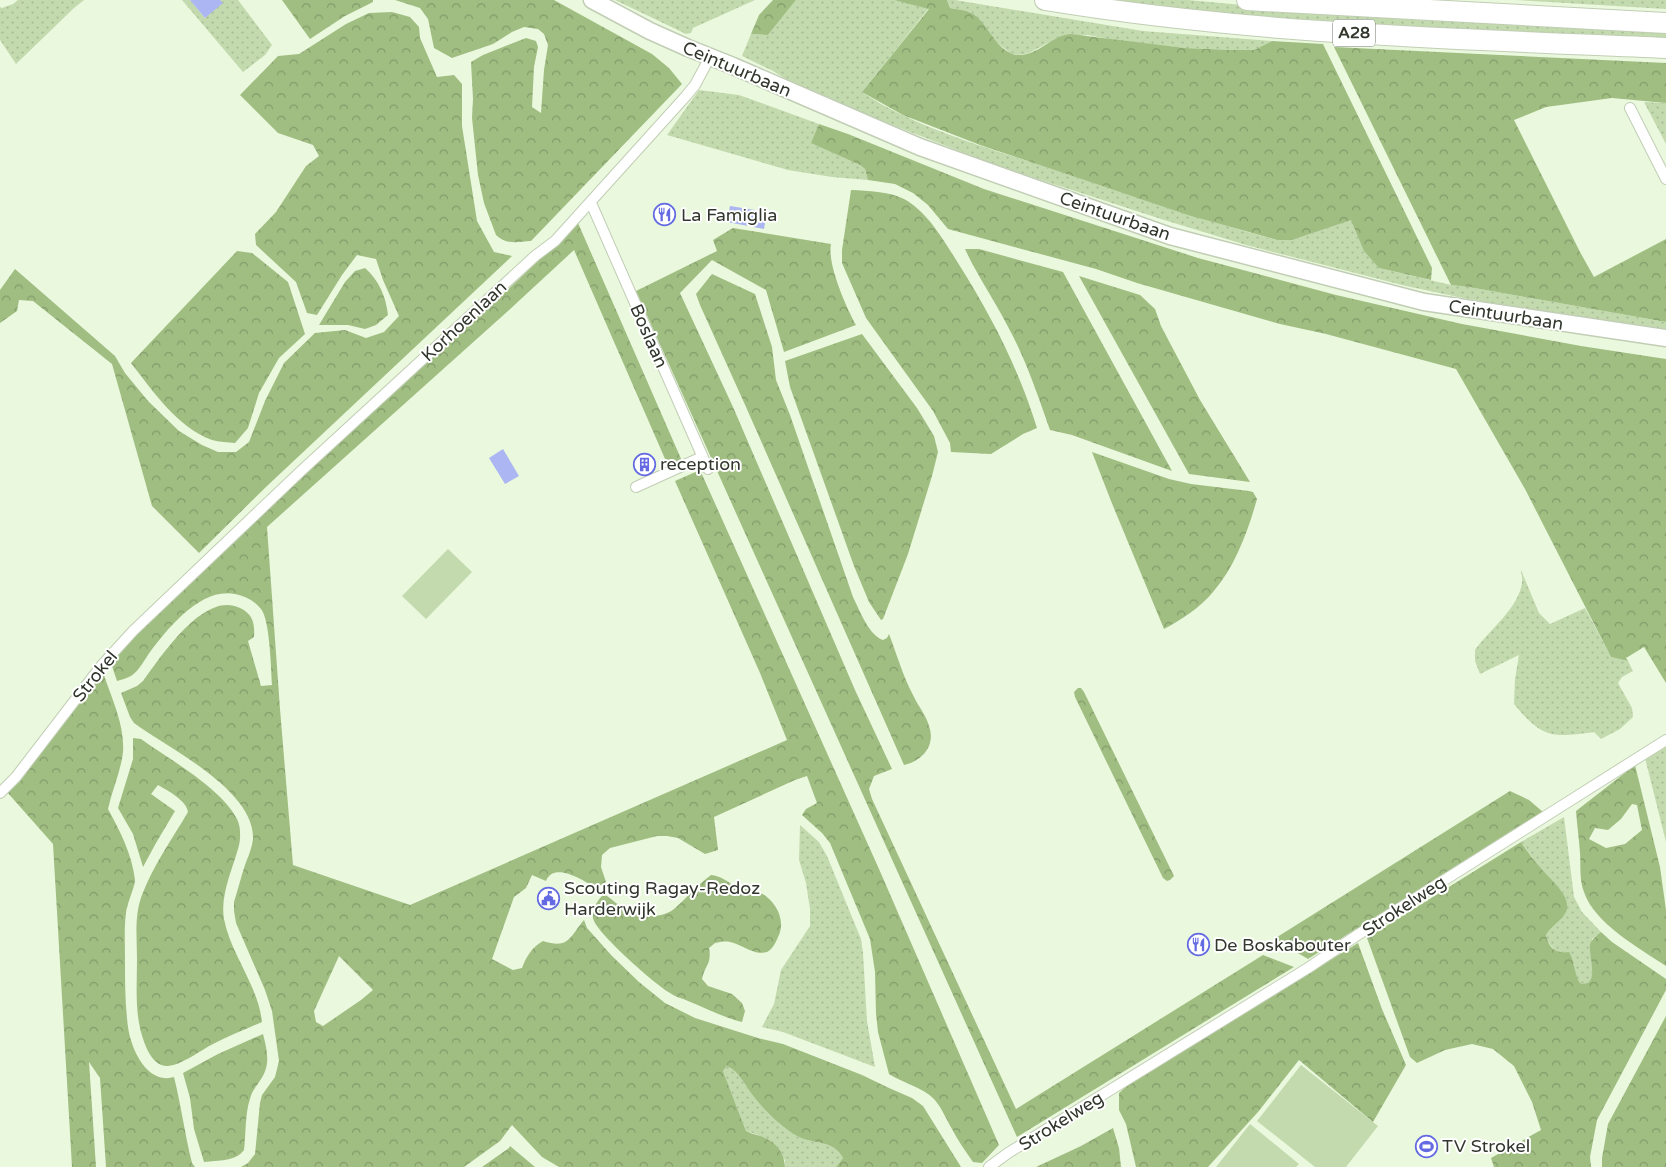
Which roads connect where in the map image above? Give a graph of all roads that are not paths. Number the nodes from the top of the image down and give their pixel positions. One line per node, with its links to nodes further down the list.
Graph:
1 (592, 0): 6 (main road, Ceintuurbaan)
2 (1044, 0): 5 (highway, A28)
3 (1246, 0): 4 (highway, A28)
4 (1666, 23)
5 (1666, 48)
6 (710, 57): 9 (street, Korhoenlaan); 10 (main road, Ceintuurbaan)
7 (1630, 108): 8 (street)
8 (1666, 179)
9 (591, 202): 11 (street, Boslaan); 14 (street, Korhoenlaan)
10 (1666, 338)
11 (702, 457): 12 (street, Boslaan); 13 (street)
12 (708, 469)
13 (636, 487)
14 (199, 568): 16 (street, Strokel)
15 (1666, 740): 17 (street, Strokelweg)
16 (0, 793)
17 (989, 1167)

